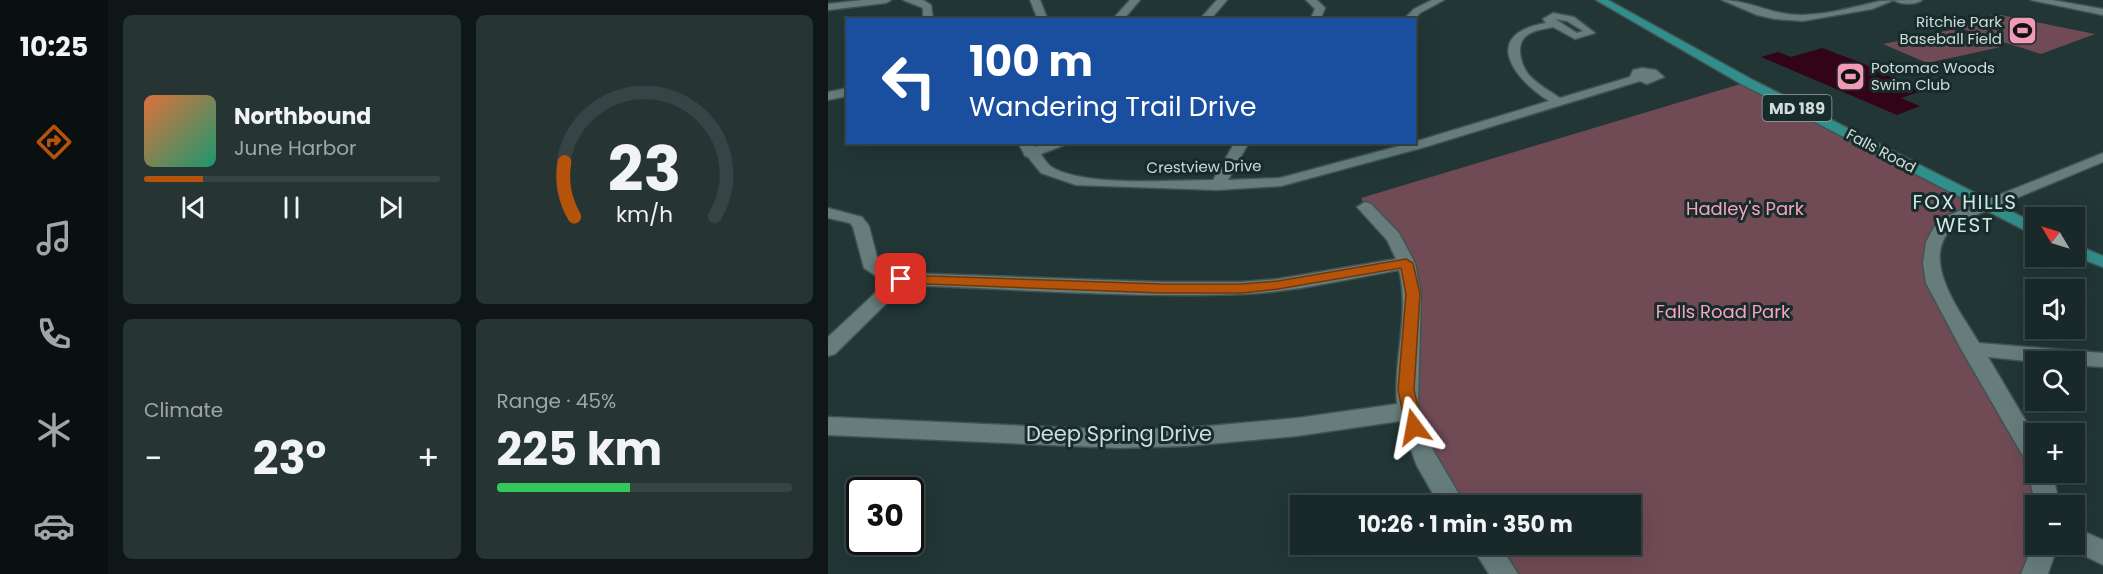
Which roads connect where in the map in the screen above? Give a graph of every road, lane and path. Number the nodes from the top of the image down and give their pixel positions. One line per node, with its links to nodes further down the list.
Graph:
1 (886, 0): 14 (street)
2 (908, 0): 16 (street)
3 (1035, 0): 17 (street)
4 (1135, 0): 18 (street)
5 (1222, 0): 19 (street)
6 (1311, 0): 20 (street)
7 (1601, 0): 34 (main road, Falls Road / MD 189)
8 (1727, 0): 9 (street)
9 (1889, 0)
10 (1898, 0): 11 (street)
11 (1917, 0)
12 (2036, 0): 15 (street)
13 (1432, 1): 21 (street)
14 (828, 7)
15 (2103, 12)
16 (928, 18)
17 (1042, 18)
18 (1119, 18)
19 (1206, 18)
20 (1316, 18)
21 (1410, 18)
22 (1555, 24): 26 (street)
23 (1638, 78): 26 (street, Crestview Drive)
24 (846, 92): 25 (street)
25 (828, 96)
26 (1559, 102): 27 (street, Crestview Drive)
27 (1417, 141)
28 (1053, 144): 31 (street)
29 (1241, 144): 33 (street)
30 (1407, 144): 33 (street, Crestview Drive)
31 (1027, 148): 33 (street, Crestview Drive)
32 (2103, 157): 34 (street)
33 (1218, 186)
34 (1984, 206): 37 (main road, Falls Road / MD 189); 42 (street)
35 (1365, 207): 40 (street)
36 (828, 213): 41 (street)
37 (2025, 226)
38 (2085, 254): 39 (main road)
39 (2103, 262)
40 (1406, 263): 41 (street); 45 (street)
41 (901, 279): 43 (street)
42 (1971, 349): 44 (street); 47 (street)
43 (828, 350)
44 (2103, 360)
45 (1409, 411): 46 (street, Deep Spring Drive); 48 (street)
46 (828, 426)
47 (2025, 441)
48 (1446, 495)
49 (2085, 544): 50 (street)
50 (2103, 553)
51 (1491, 555): 53 (street)
52 (2042, 555): 54 (street)
53 (1505, 574)
54 (2034, 574)

